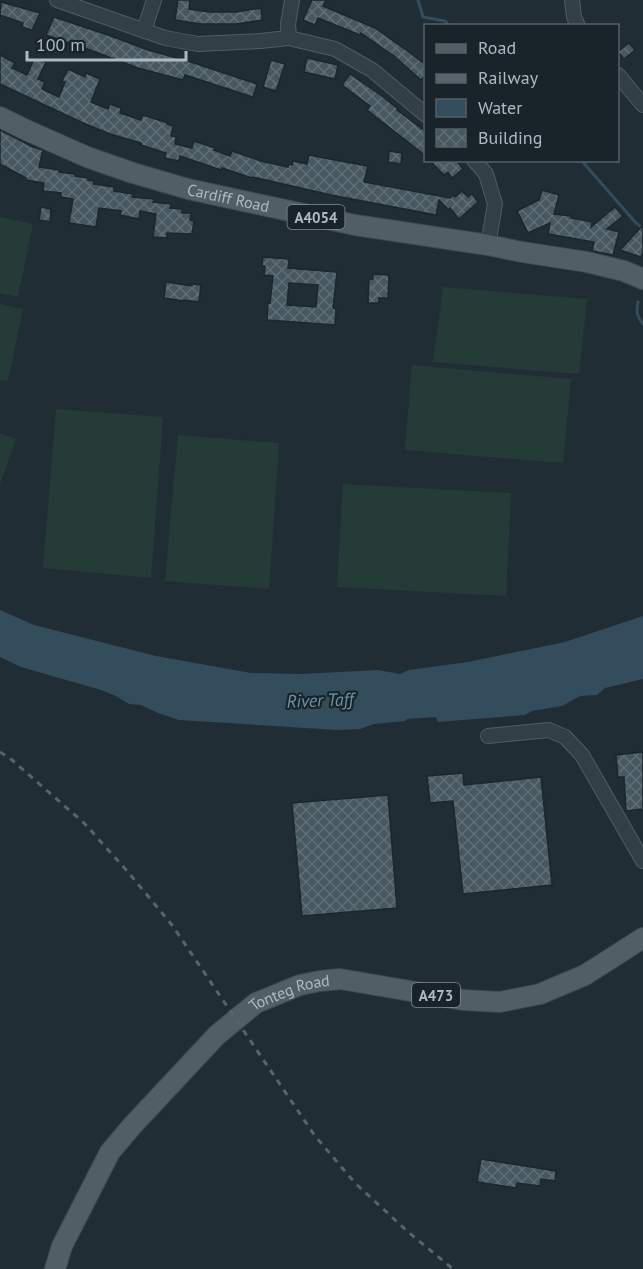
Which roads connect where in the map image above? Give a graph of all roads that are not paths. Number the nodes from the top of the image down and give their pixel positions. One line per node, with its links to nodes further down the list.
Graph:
1 (57, 0): 6 (street)
2 (154, 0): 6 (street)
3 (292, 0): 7 (street)
4 (572, 0): 5 (street)
5 (577, 24)
6 (144, 31): 7 (street)
7 (289, 38): 10 (street)
8 (619, 76): 9 (street)
9 (643, 105)
10 (424, 113)
11 (0, 117): 13 (main road, Cardiff Road / A4054)
12 (476, 162): 13 (street)
13 (488, 245): 14 (main road, Cardiff Road / A4054)
14 (643, 279)
15 (488, 736): 16 (street)
16 (643, 861)
17 (643, 938): 18 (main road, Tonteg Road / A473)
18 (55, 1269)

